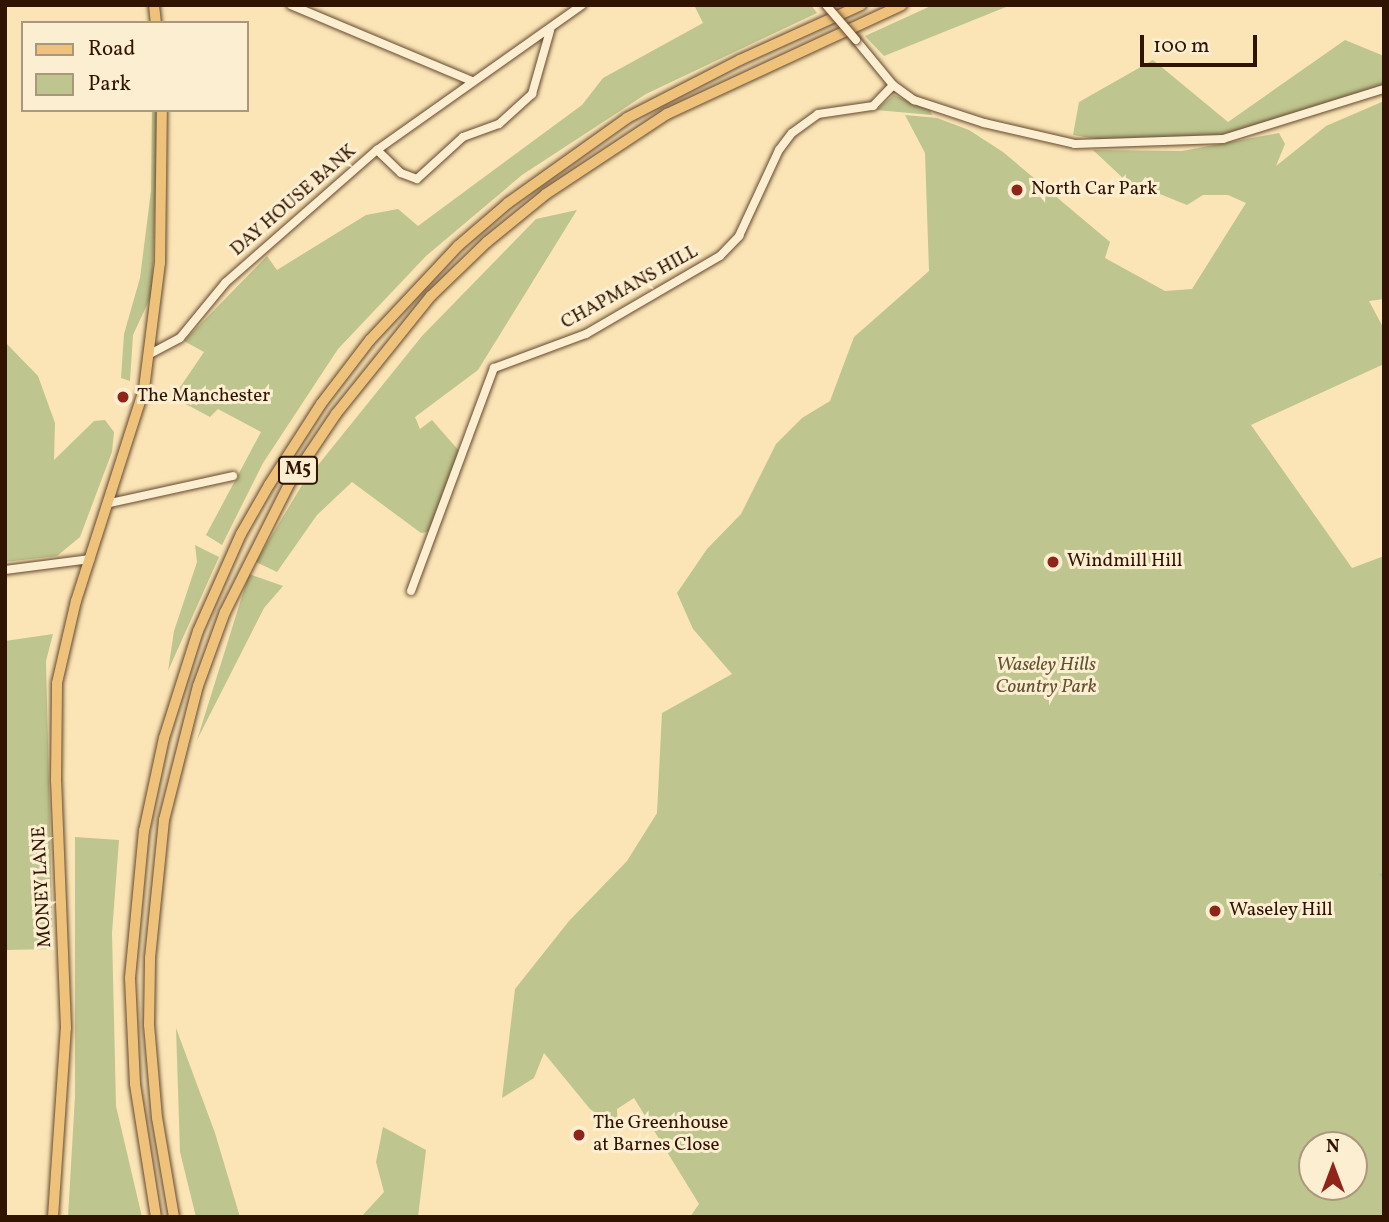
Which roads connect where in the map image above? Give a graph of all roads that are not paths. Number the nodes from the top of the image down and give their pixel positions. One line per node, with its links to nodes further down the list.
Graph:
1 (291, 5): 7 (street)
2 (582, 5): 6 (street, DAY HOUSE BANK)
3 (827, 5): 8 (street, bridge)
4 (861, 5): 19 (highway, M5)
5 (902, 5): 20 (highway, M5)
6 (550, 30): 7 (street, DAY HOUSE BANK); 11 (street)
7 (472, 81): 11 (street, DAY HOUSE BANK)
8 (893, 85): 9 (street); 17 (street, CHAPMANS HILL)
9 (1384, 89)
10 (162, 112): 12 (main road, MONEY LANE)
11 (377, 149): 12 (street, DAY HOUSE BANK)
12 (148, 355): 14 (main road, MONEY LANE)
13 (233, 476): 14 (street)
14 (110, 503): 15 (main road, MONEY LANE)
15 (90, 559): 16 (street); 18 (main road, MONEY LANE)
16 (5, 570)
17 (411, 591)
18 (53, 1217)
19 (156, 1217)
20 (174, 1217)

